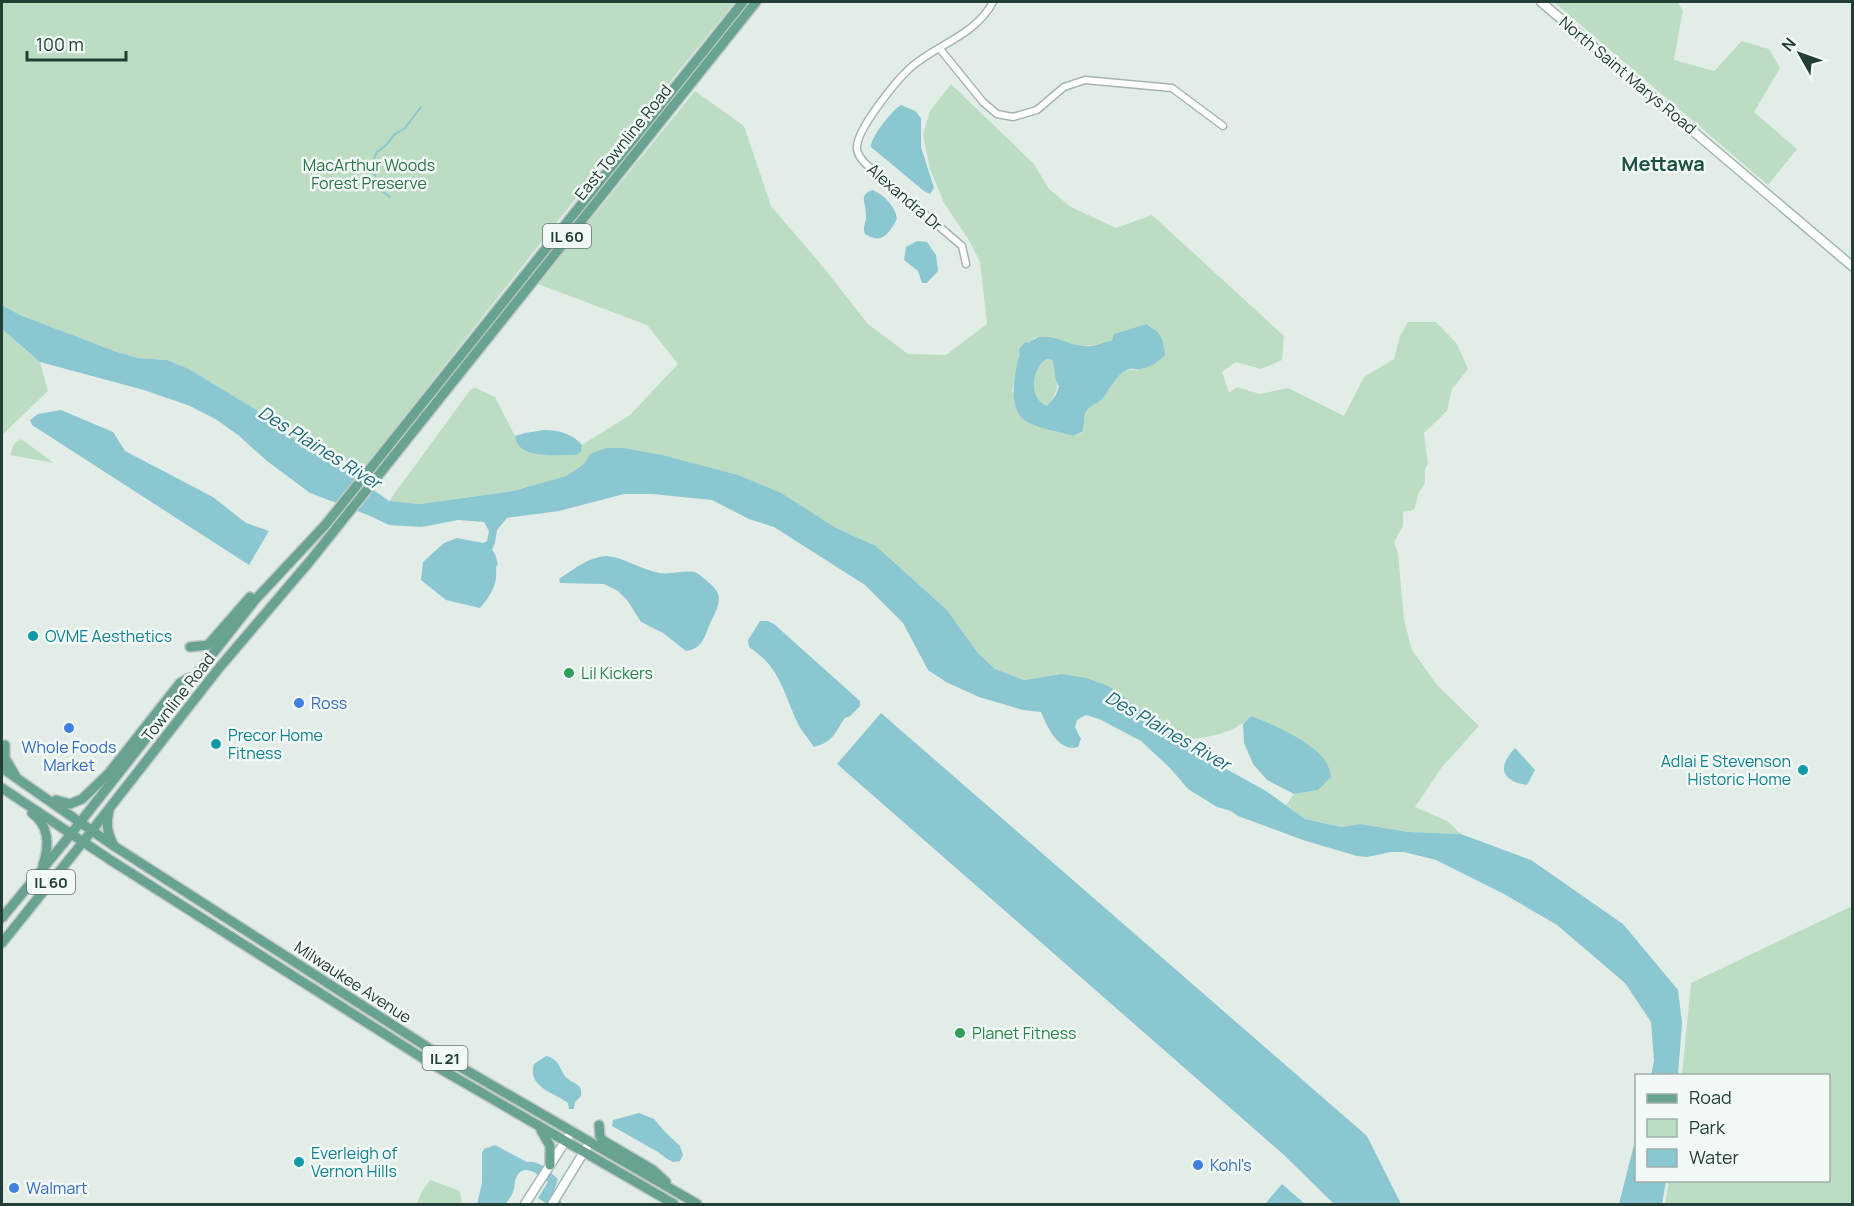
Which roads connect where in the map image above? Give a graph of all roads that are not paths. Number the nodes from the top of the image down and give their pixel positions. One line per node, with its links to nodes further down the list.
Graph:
1 (743, 2): 9 (main road, East Townline Road / IL 60)
2 (756, 2): 10 (main road, East Townline Road / IL 60)
3 (993, 2): 5 (street, Alexandra Dr)
4 (1541, 2): 8 (main road, North Saint Marys Road)
5 (940, 49): 6 (street); 7 (street, Alexandra Dr)
6 (1223, 126)
7 (966, 264)
8 (1852, 266)
9 (370, 469): 11 (main road, Townline Road / IL 60)
10 (380, 472): 11 (main road, Townline Road / IL 60)
11 (331, 527): 12 (main road, Townline Road / IL 60); 20 (main road, Townline Road / IL 60)
12 (275, 577): 13 (main road); 14 (main road, Townline Road / IL 60)
13 (190, 647)
14 (196, 673): 19 (main road); 21 (main road, Townline Road / IL 60)
15 (2, 747): 17 (main road)
16 (2, 768): 17 (main road, Milwaukee Avenue / IL 21)
17 (17, 778): 19 (main road, Milwaukee Avenue / IL 21)
18 (2, 789): 23 (main road, Milwaukee Avenue / IL 21); 26 (main road)
19 (48, 798): 21 (main road, Milwaukee Avenue / IL 21)
20 (109, 809): 22 (main road, Townline Road / IL 60); 25 (main road)
21 (80, 821): 22 (main road, Milwaukee Avenue / IL 21); 23 (main road, Townline Road / IL 60)
22 (92, 830): 24 (main road, Townline Road / IL 60); 25 (main road, Milwaukee Avenue / IL 21)
23 (71, 834): 24 (main road, Milwaukee Avenue / IL 21); 26 (main road, Townline Road / IL 60)
24 (83, 842): 28 (main road, Townline Road / IL 60); 29 (main road, Milwaukee Avenue / IL 21)
25 (114, 846): 31 (main road, Milwaukee Avenue / IL 21)
26 (41, 870): 27 (main road, Townline Road / IL 60)
27 (2, 918)
28 (2, 943)
29 (538, 1125): 32 (main road, Milwaukee Avenue / IL 21); 35 (main road)
30 (599, 1125): 36 (main road)
31 (572, 1131): 32 (main road); 33 (main road, Milwaukee Avenue / IL 21)
32 (566, 1141): 34 (main road, Milwaukee Avenue / IL 21); 35 (main road)
33 (590, 1142): 34 (main road); 36 (main road, Milwaukee Avenue / IL 21)
34 (584, 1152): 38 (main road); 39 (main road, Milwaukee Avenue / IL 21)
35 (550, 1166): 37 (main road)
36 (681, 1195): 40 (main road, Milwaukee Avenue / IL 21)
37 (525, 1204)
38 (552, 1204)
39 (674, 1204)
40 (697, 1204)

